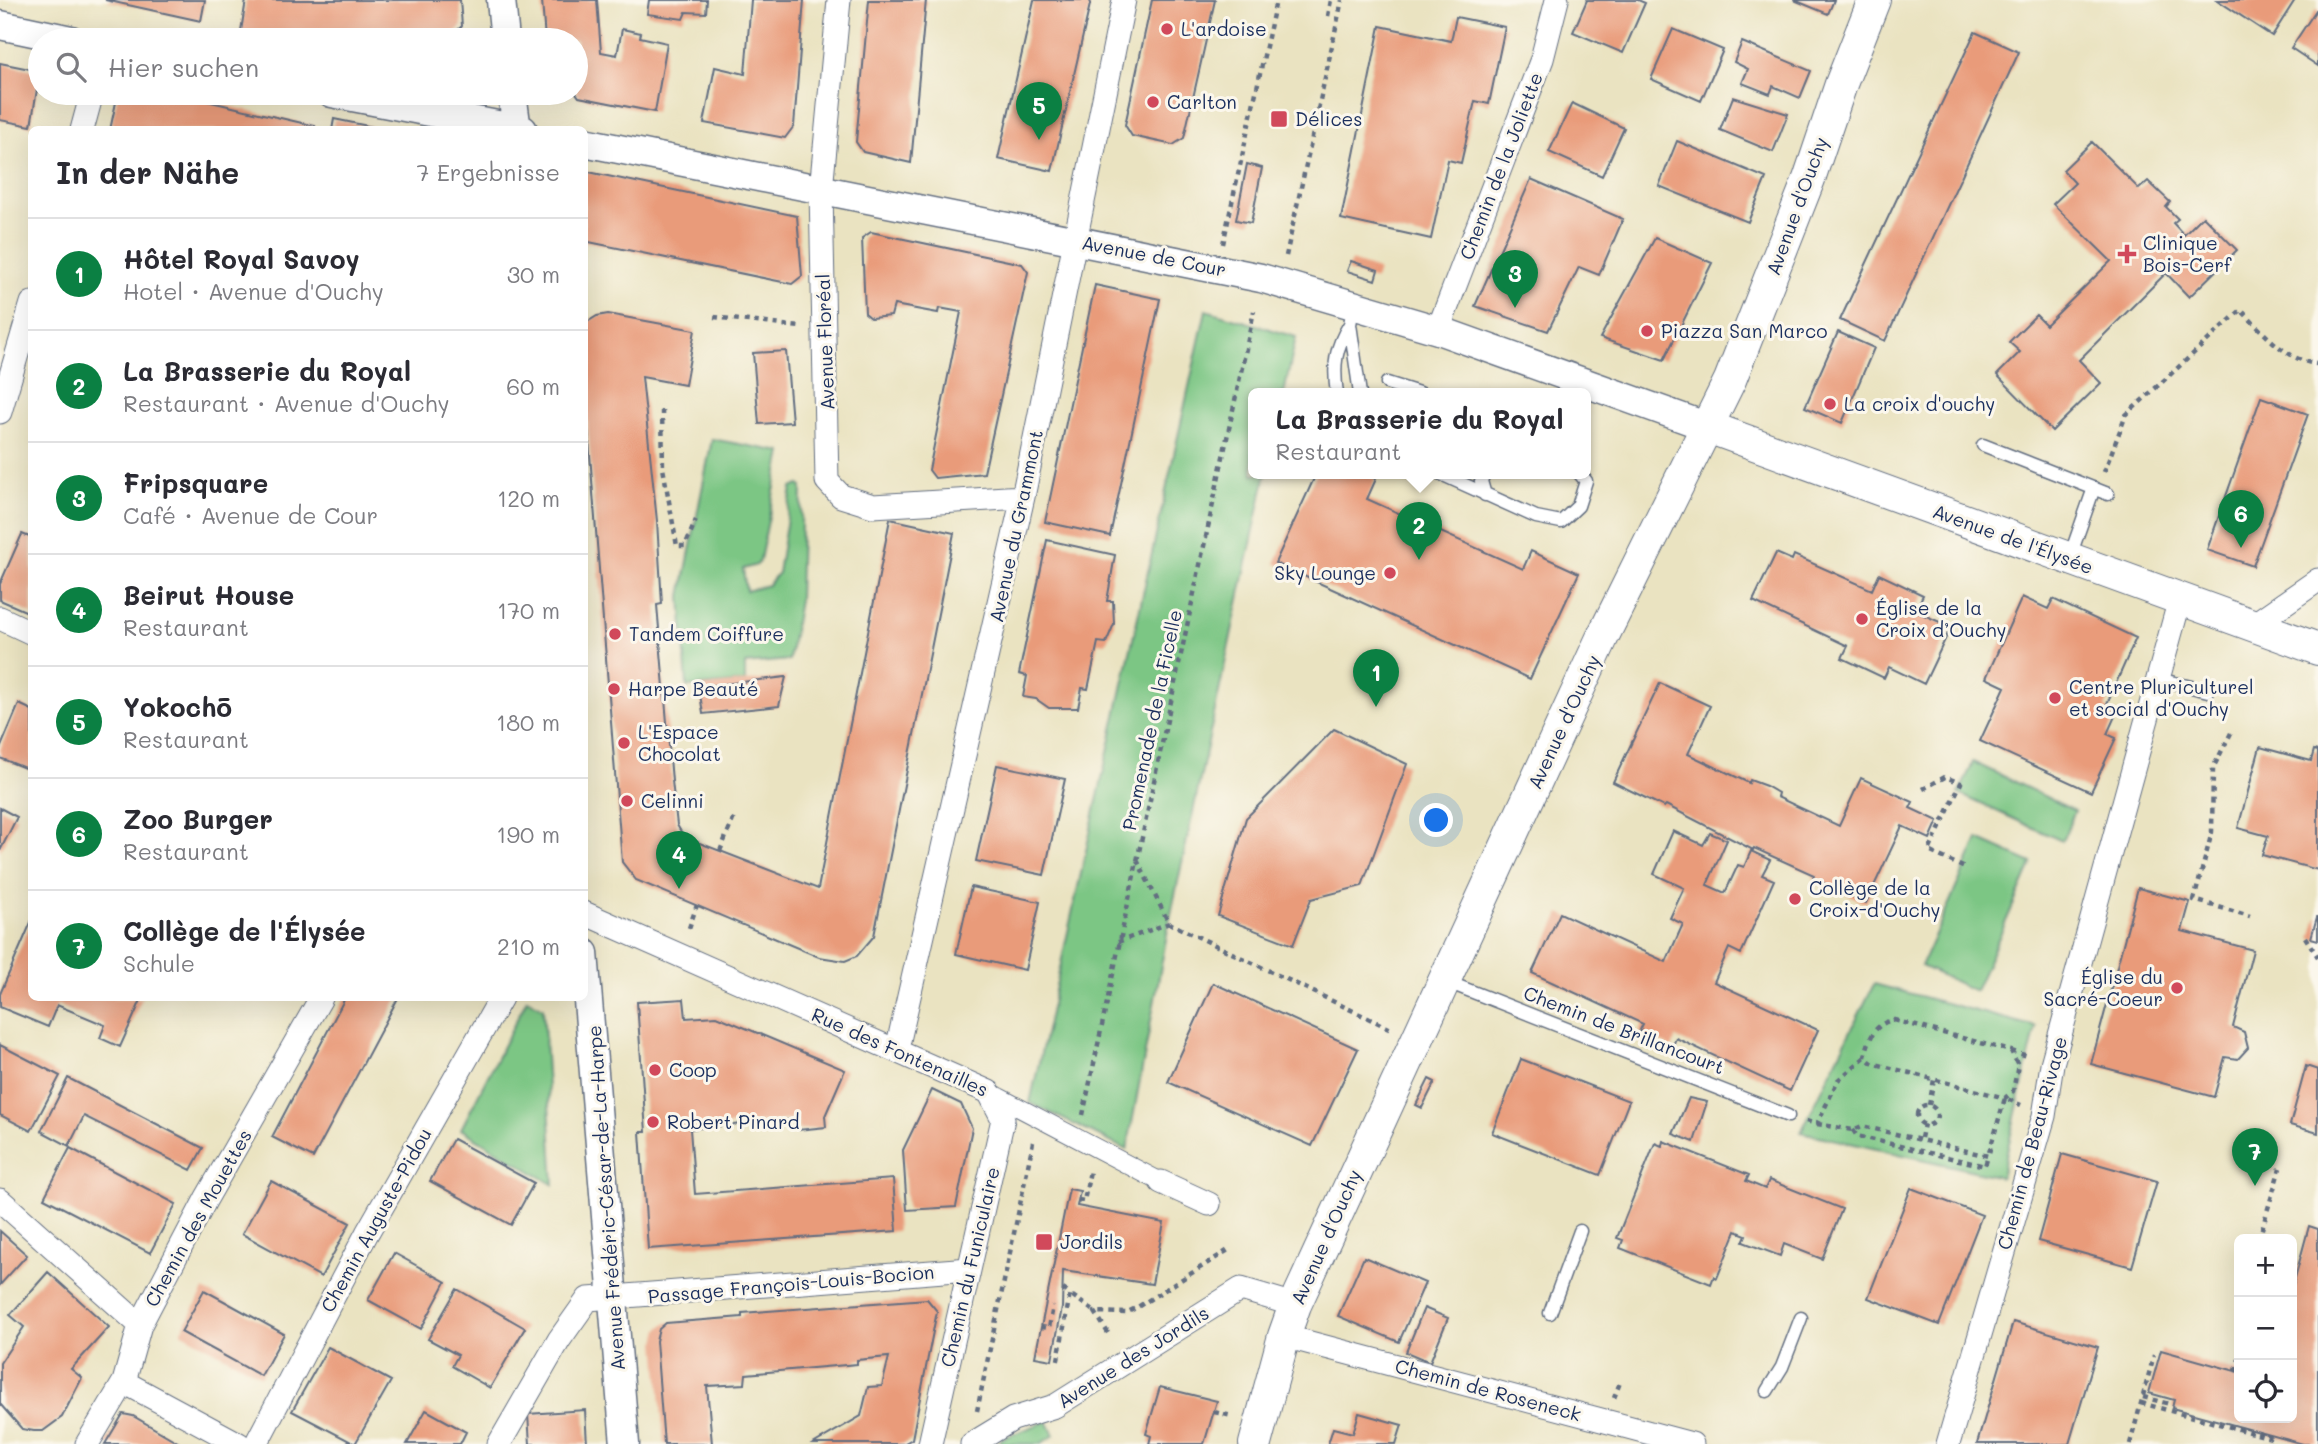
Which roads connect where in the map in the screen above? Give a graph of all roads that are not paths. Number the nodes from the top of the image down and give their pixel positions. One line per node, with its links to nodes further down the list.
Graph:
1 (501, 0): 7 (street)
2 (839, 0): 16 (street, Avenue Floréal)
3 (1124, 0): 17 (street, Avenue du Grammont)
4 (1557, 0): 20 (street, Chemin de la Joliette)
5 (1874, 0): 26 (main road, Avenue d'Ouchy)
6 (0, 25): 8 (street)
7 (504, 28)
8 (28, 31)
9 (89, 105): 12 (street)
10 (394, 105): 13 (street)
11 (514, 105): 14 (street)
12 (83, 126)
13 (503, 126)
14 (518, 126)
15 (588, 143): 16 (street, Avenue de Cour)
16 (821, 190): 17 (street, Avenue de Cour); 32 (street, Avenue Floréal)
17 (1074, 240): 18 (street, Avenue de Cour); 32 (street, Avenue du Grammont)
18 (1352, 314): 20 (street, Avenue de Cour); 22 (lane); 23 (lane)
19 (28, 317): 25 (street)
20 (1438, 330): 26 (street, Avenue de Cour)
21 (1387, 383): 24 (lane)
22 (1336, 388)
23 (1359, 388)
24 (1403, 388)
25 (0, 412)
26 (1708, 427): 33 (main road, Avenue de l'Élysée); 43 (main road, Avenue d'Ouchy)
27 (1983, 445): 33 (lane)
28 (1451, 479): 31 (lane)
29 (1482, 479): 31 (lane)
30 (1584, 479): 31 (lane)
31 (1485, 495)
32 (1023, 497): 47 (street, Avenue du Grammont)
33 (2069, 559): 35 (main road, Avenue de l'Élysée)
34 (2318, 580): 37 (street)
35 (2180, 599): 37 (main road, Avenue de l'Élysée); 40 (street, Chemin de Beau-Rivage)
36 (0, 618): 38 (street)
37 (2253, 625): 39 (main road, Avenue de l'Élysée)
38 (28, 631)
39 (2318, 649)
40 (2158, 679): 41 (lane); 71 (street, Chemin de Beau-Rivage)
41 (2207, 691)
42 (588, 915): 47 (street, Rue des Fontenailles)
43 (1445, 981): 49 (lane, Chemin de Brillancourt); 56 (main road, Avenue d'Ouchy)
44 (588, 999): 55 (street, Avenue Frédéric-César-de-La-Harpe)
45 (319, 1001): 59 (street, Chemin des Mouettes)
46 (499, 1001): 65 (street, Chemin Auguste-Pidou)
47 (897, 1049): 48 (street, Rue des Fontenailles)
48 (989, 1092): 50 (street, Rue des Fontenailles); 54 (street, Chemin du Funiculaire)
49 (1788, 1115)
50 (1161, 1182): 52 (street, Rue des Fontenailles)
51 (0, 1200): 59 (street)
52 (1209, 1204)
53 (1580, 1231): 57 (lane)
54 (969, 1269): 55 (street, Passage François-Louis-Bocion); 68 (street, Chemin du Funiculaire)
55 (614, 1297): 66 (street); 67 (street, Avenue Frédéric-César-de-La-Harpe)
56 (1295, 1305): 60 (main road, Avenue d'Ouchy); 63 (street, Avenue des Jordils)
57 (1550, 1313)
58 (1801, 1318): 62 (lane)
59 (140, 1325): 61 (street, Chemin des Mouettes)
60 (1284, 1336): 69 (main road, Avenue d'Ouchy); 70 (street, Chemin de Roseneck)
61 (124, 1382): 64 (street, Chemin des Mouettes); 65 (street, Chemin Auguste-Pidou)
62 (1766, 1391)
63 (973, 1434)
64 (87, 1444)
65 (242, 1444)
66 (499, 1444)
67 (625, 1444)
68 (930, 1444)
69 (1255, 1444)
70 (1692, 1444)
71 (1948, 1444)

